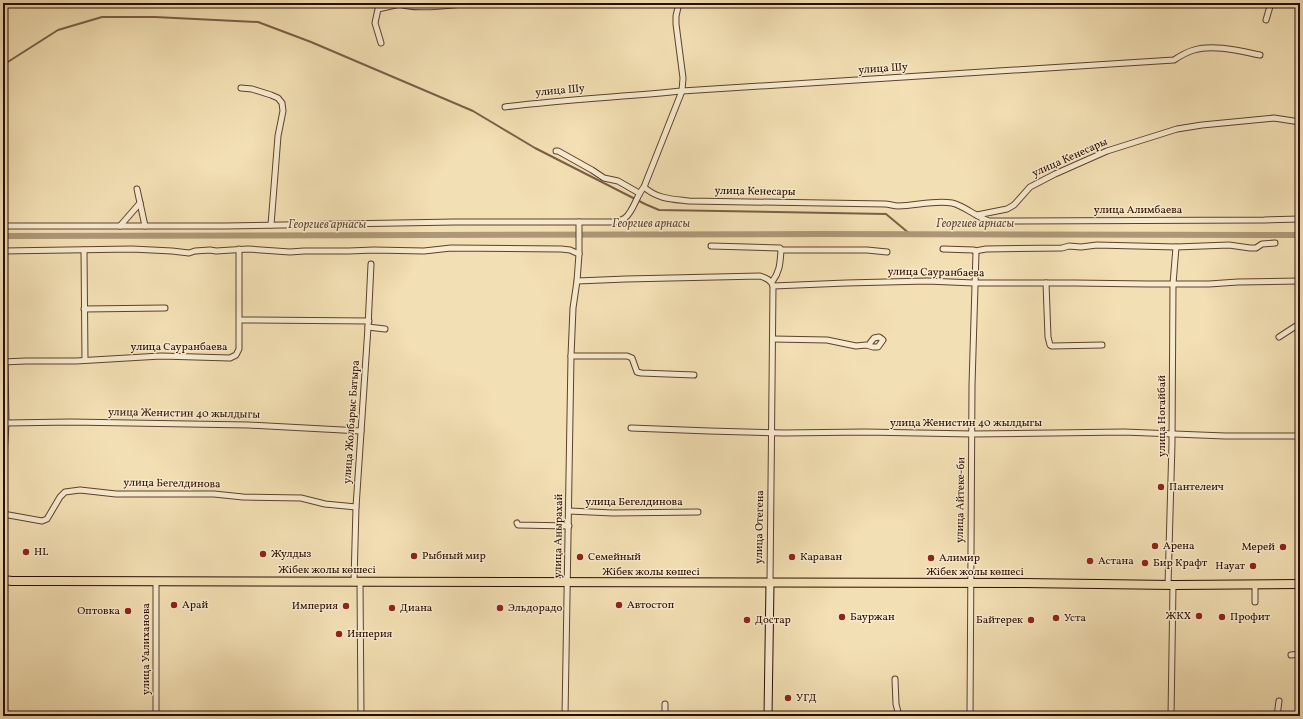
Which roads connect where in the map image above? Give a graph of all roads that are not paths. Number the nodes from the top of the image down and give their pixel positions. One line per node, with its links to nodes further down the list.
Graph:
1 (474, 3): 4 (street)
2 (680, 3): 9 (street)
3 (1271, 3): 5 (street)
4 (398, 4): 6 (street)
5 (1266, 20)
6 (381, 43)
7 (1260, 55): 9 (street, улица Шу)
8 (241, 88): 20 (street)
9 (682, 91): 10 (street, улица Шу); 13 (street)
10 (505, 107)
11 (1300, 122): 17 (street, улица Кенесары)
12 (556, 151): 15 (street)
13 (644, 187): 15 (street); 17 (street, улица Кенесары)
14 (137, 189): 16 (street)
15 (639, 193): 19 (street)
16 (140, 203): 22 (street); 23 (street)
17 (977, 215): 18 (street, улица Алимбаева)
18 (1300, 219)
19 (578, 222): 20 (street); 33 (street, улица Анырахай)
20 (271, 225): 23 (street)
21 (3, 226): 22 (street)
22 (120, 226): 23 (street)
23 (145, 226)
24 (1274, 243): 26 (street)
25 (711, 246): 30 (street)
26 (1176, 247): 32 (street); 41 (street, улица Ногайбай)
27 (239, 249): 29 (street); 33 (street); 44 (street, улица Сауранбаева)
28 (943, 249): 32 (street)
29 (84, 250): 31 (street); 43 (street)
30 (781, 250): 34 (street); 40 (street)
31 (3, 251)
32 (976, 251): 38 (street, улица Айтеке-би)
33 (579, 252): 36 (street, улица Анырахай)
34 (887, 252)
35 (370, 264): 45 (street, улица Жолбарыс Батыра)
36 (577, 281): 40 (street, улица Сауранбаева); 53 (street, улица Анырахай)
37 (1300, 281): 41 (street, улица Сауранбаева)
38 (974, 283): 39 (street, улица Сауранбаева); 40 (street, улица Сауранбаева); 61 (street, улица Айтеке-би)
39 (1046, 283): 41 (street, улица Сауранбаева); 51 (street)
40 (772, 284): 50 (street, улица Отегена)
41 (1173, 284): 62 (street, улица Ногайбай)
42 (165, 308): 43 (street)
43 (84, 309): 54 (street)
44 (240, 320): 45 (street); 54 (street, улица Сауранбаева)
45 (369, 321): 47 (street, улица Жолбарыс Батыра)
46 (1300, 326): 49 (street)
47 (368, 327): 48 (street); 59 (street, улица Жолбарыс Батыра)
48 (385, 329)
49 (1279, 337)
50 (773, 339): 52 (street); 60 (street, улица Отегена)
51 (1102, 345)
52 (870, 346)
53 (571, 356): 56 (street); 66 (street, улица Анырахай)
54 (85, 360): 55 (street, улица Сауранбаева)
55 (4, 362): 57 (street)
56 (694, 375)
57 (5, 426): 59 (street, улица Женистин 40 жылдыгы); 64 (street)
58 (631, 428): 60 (street, улица Женистин 40 жылдыгы)
59 (361, 431): 65 (street, улица Жолбарыс Батыра)
60 (773, 432): 61 (street, улица Женистин 40 жылдыгы); 75 (street, улица Отегена)
61 (972, 434): 62 (street, улица Женистин 40 жылдыгы); 76 (street, улица Айтеке-би)
62 (1172, 434): 63 (street, улица Женистин 40 жылдыгы); 79 (street, улица Ногайбай)
63 (1300, 436)
64 (3, 474)
65 (356, 507): 68 (street, улица Бегелдинова); 72 (street, улица Жолбарыс Батыра)
66 (569, 511): 67 (street, улица Бегелдинова); 70 (street, улица Анырахай)
67 (698, 512)
68 (3, 514)
69 (516, 523): 70 (street)
70 (569, 526): 74 (street, улица Анырахай)
71 (3, 580): 73 (highway, Жібек жолы көшесі)
72 (357, 581): 73 (highway, Жібек жолы көшесі); 74 (highway, Жібек жолы көшесі); 87 (street, улица Жолбарыс Батыра)
73 (156, 582): 86 (street, улица Уалиханова)
74 (568, 583): 75 (highway, Жібек жолы көшесі); 88 (street, улица Анырахай)
75 (770, 583): 76 (highway, Жібек жолы көшесі); 90 (main road, улица Отегена)
76 (970, 583): 79 (highway, Жібек жолы көшесі); 92 (street, улица Айтеке-би)
77 (1255, 584): 78 (highway, Жібек жолы көшесі); 79 (highway, Жібек жолы көшесі); 80 (street)
78 (1300, 584)
79 (1171, 585): 93 (street, улица Ногайбай)
80 (1255, 602)
81 (1300, 654): 82 (street)
82 (1291, 655)
83 (895, 679): 91 (street)
84 (1279, 701): 94 (street)
85 (665, 704): 89 (street)
86 (156, 716)
87 (361, 716)
88 (565, 716)
89 (665, 716)
90 (768, 716)
91 (899, 716)
92 (970, 716)
93 (1171, 716)
94 (1277, 716)

